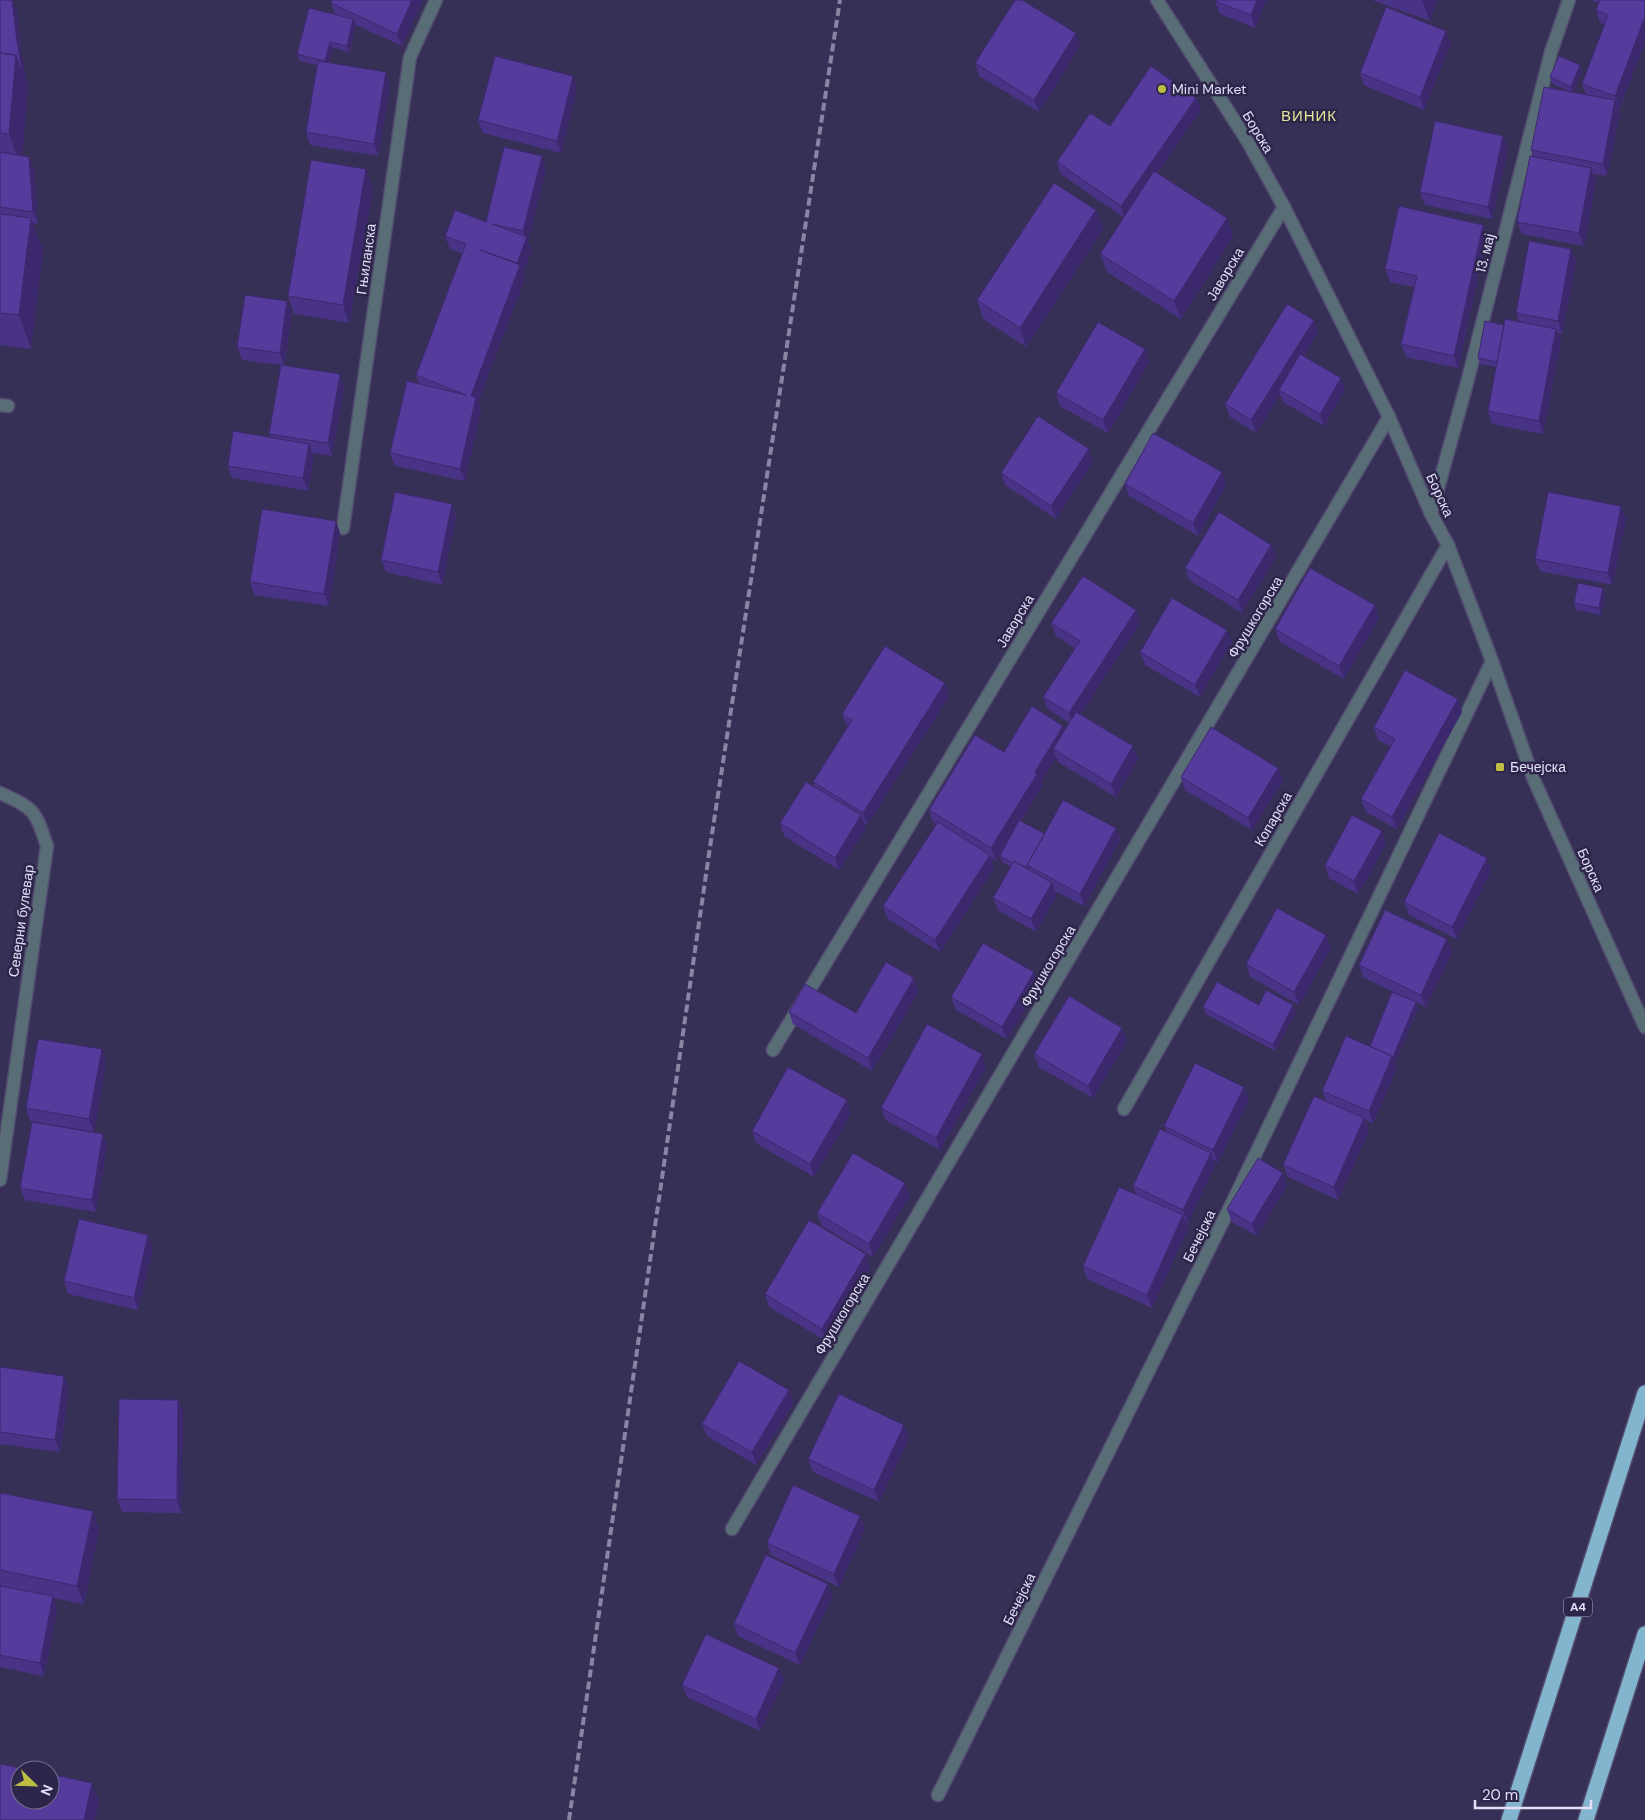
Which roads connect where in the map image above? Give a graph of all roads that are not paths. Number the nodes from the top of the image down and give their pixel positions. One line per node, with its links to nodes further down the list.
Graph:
1 (436, 0): 7 (street, Гњиланска)
2 (1157, 0): 4 (street, Борска)
3 (1570, 0): 6 (street, 13. мај)
4 (1284, 207): 5 (street, Борска); 12 (street, Јаворска)
5 (1389, 417): 6 (street, Борска); 16 (street, Фрушкогорска)
6 (1430, 514): 8 (street, Борска)
7 (343, 528)
8 (1448, 545): 9 (street, Борска); 13 (street, Копарска)
9 (1492, 661): 11 (street, Борска); 18 (street, Бечејска)
10 (0, 793): 14 (street, Северни булевар)
11 (1645, 1028)
12 (773, 1050)
13 (1124, 1109)
14 (0, 1180)
15 (1645, 1393): 19 (highway, A4)
16 (732, 1529)
17 (1645, 1634): 20 (highway)
18 (938, 1794)
19 (1509, 1820)
20 (1586, 1820)

